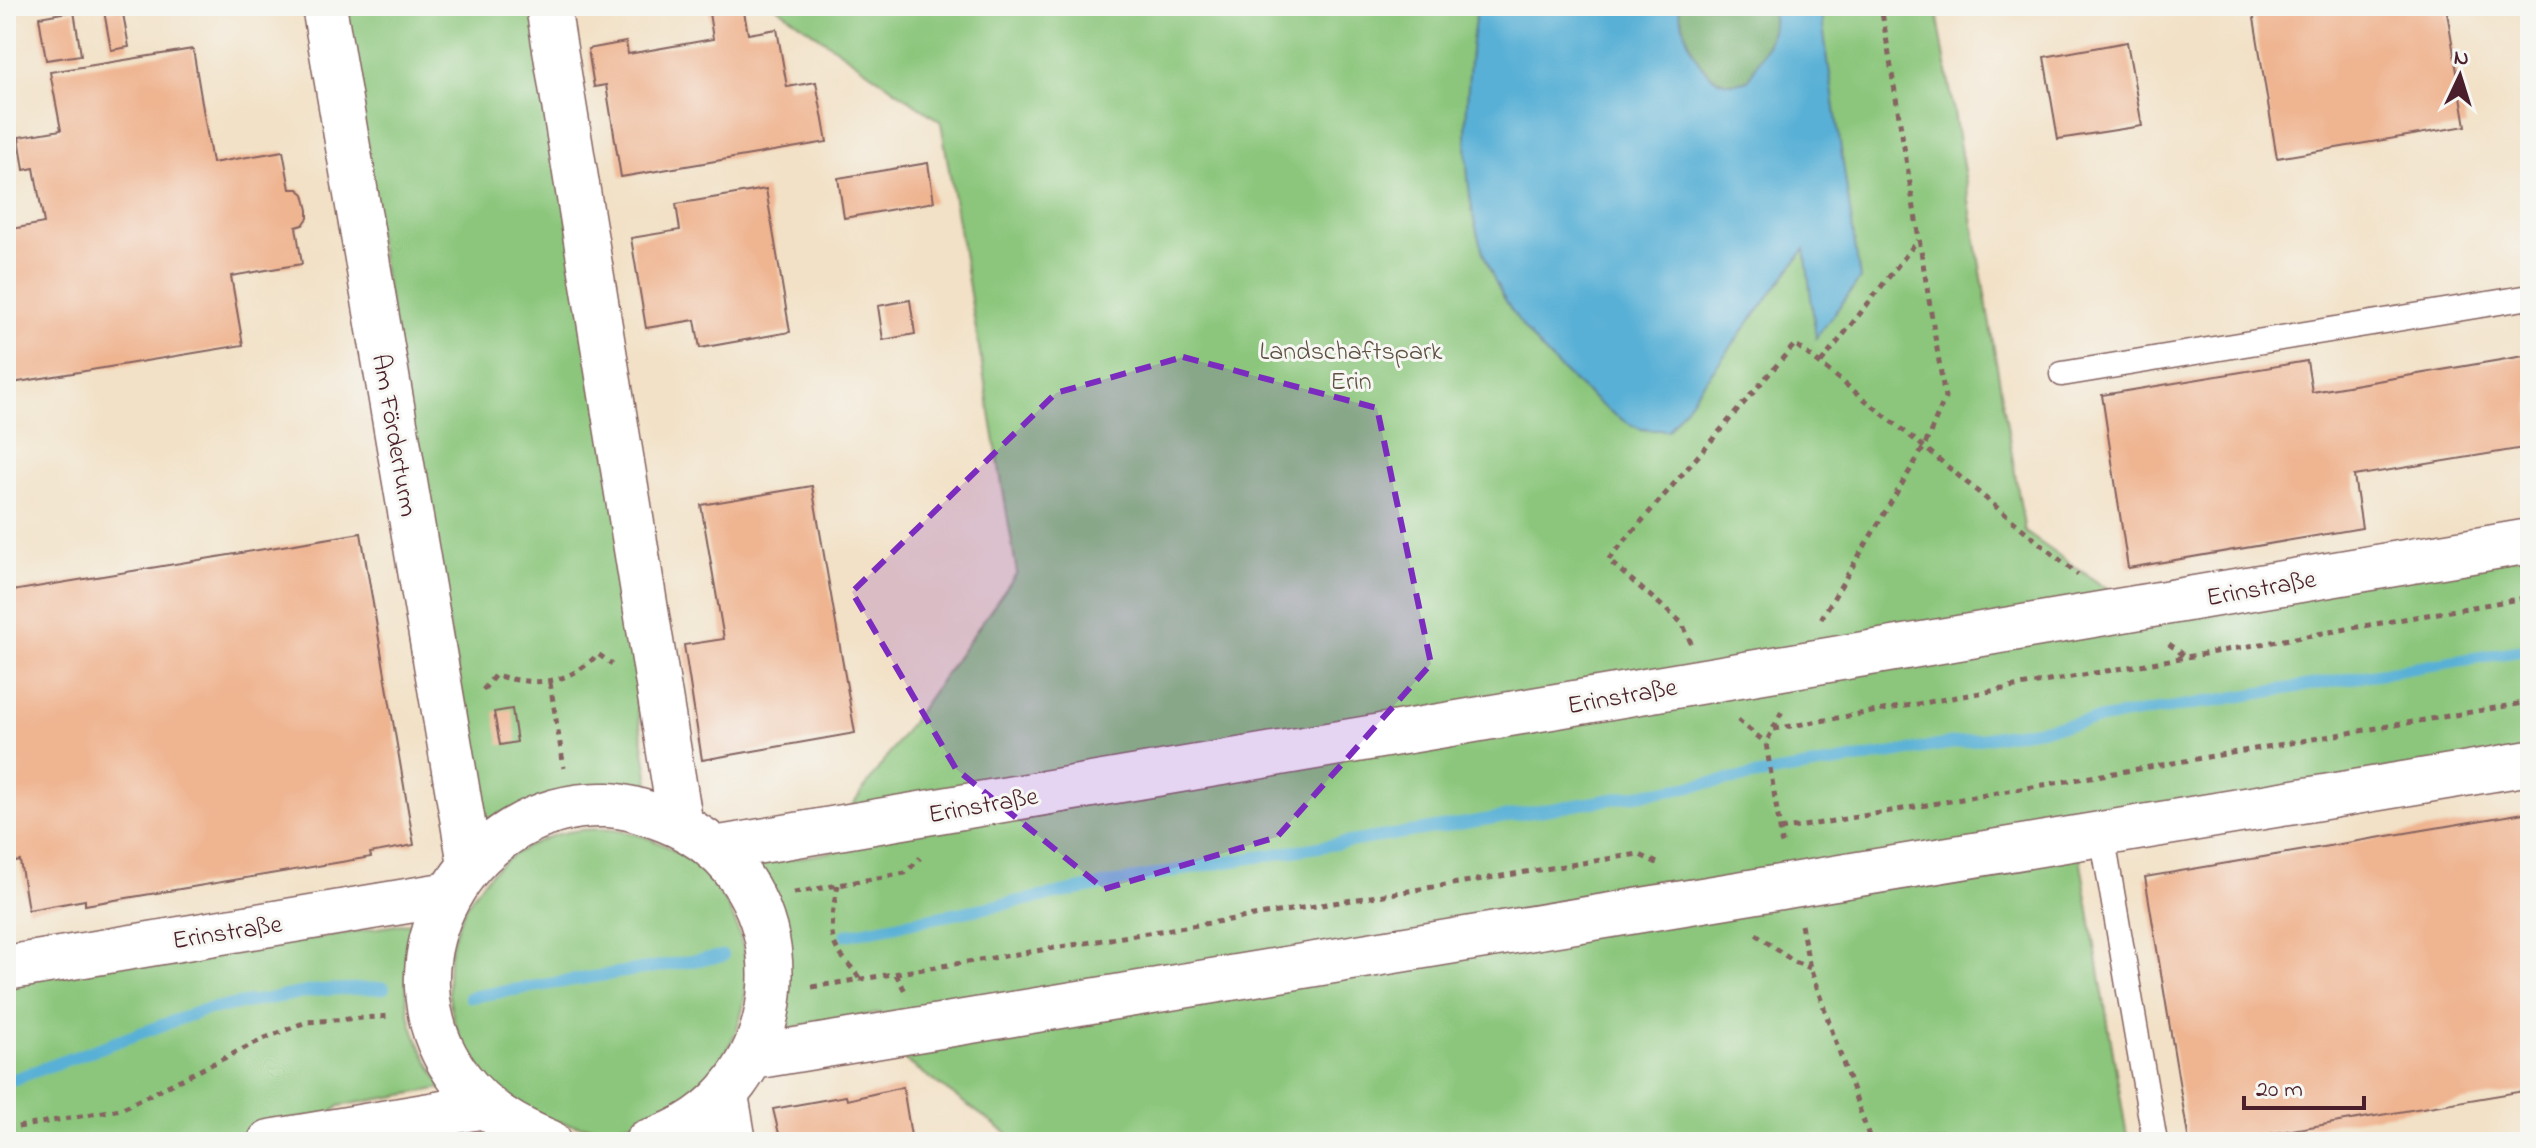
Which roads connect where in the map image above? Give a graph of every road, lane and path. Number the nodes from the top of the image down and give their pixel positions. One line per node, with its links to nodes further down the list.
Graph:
1 (324, 6): 18 (street, Am Förderturm)
2 (548, 6): 16 (street)
3 (1881, 6): 4 (path)
4 (1918, 240): 6 (path); 8 (path)
5 (2530, 297): 7 (lane)
6 (1821, 363): 8 (path); 14 (path)
7 (2062, 374)
8 (1924, 447): 11 (path); 13 (path)
9 (2530, 541): 11 (street, Erinstraße)
10 (2530, 597): 12 (path)
11 (2120, 611): 12 (path); 13 (street, Erinstraße)
12 (2188, 658): 19 (path)
13 (1806, 664): 14 (street, Erinstraße)
14 (1704, 681): 23 (street, Erinstraße)
15 (550, 683): 16 (path); 18 (path); 22 (path)
16 (658, 683): 26 (street)
17 (2530, 702): 24 (path)
18 (445, 722): 30 (street, Am Förderturm)
19 (1773, 729)
20 (1768, 753): 24 (path)
21 (2530, 763): 25 (street)
22 (571, 808): 26 (street); 30 (street)
23 (956, 808): 26 (street, Erinstraße); 31 (path)
24 (1780, 830): 27 (path)
25 (2102, 834): 32 (street); 46 (lane)
26 (698, 837): 33 (street)
27 (1782, 842): 28 (path); 32 (path)
28 (1766, 845)
29 (1672, 860): 35 (path)
30 (459, 879): 34 (street, Erinstraße); 37 (street)
31 (838, 885): 33 (path); 35 (path)
32 (1792, 885): 38 (street); 45 (path)
33 (754, 900): 36 (street)
34 (6, 968)
35 (860, 980): 36 (path)
36 (771, 994): 38 (street)
37 (430, 1012): 40 (path); 41 (street)
38 (753, 1057): 39 (street)
39 (726, 1095): 43 (street); 44 (street)
40 (6, 1129)
41 (515, 1129): 42 (street)
42 (270, 1142)
43 (647, 1142)
44 (734, 1142)
45 (1871, 1142)
46 (2155, 1142)

